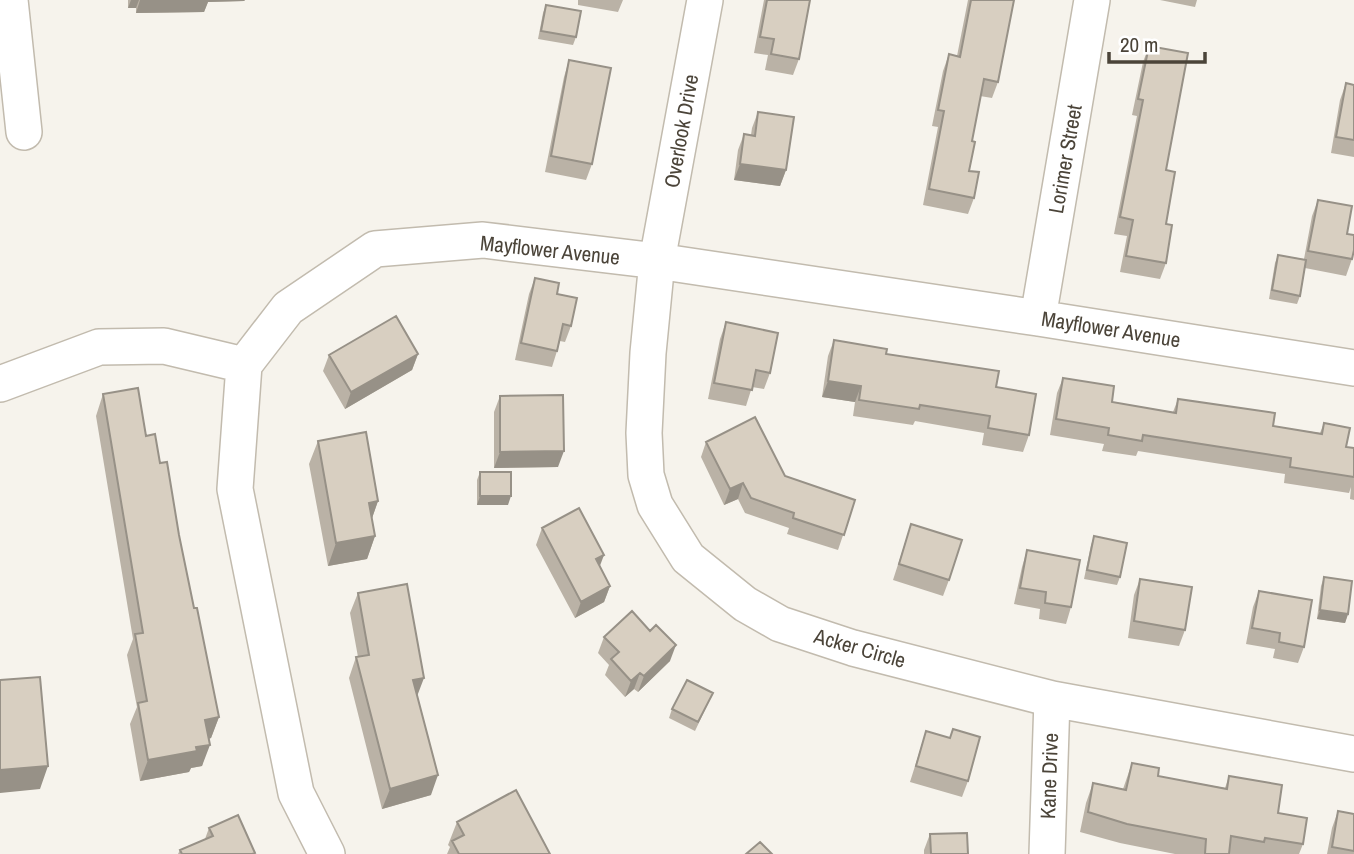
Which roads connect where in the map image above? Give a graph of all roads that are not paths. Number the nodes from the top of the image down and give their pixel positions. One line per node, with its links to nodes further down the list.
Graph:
1 (10, 0): 4 (street)
2 (705, 0): 5 (street, Overlook Drive)
3 (1092, 0): 6 (street, Lorimer Street)
4 (24, 132)
5 (657, 261): 6 (street, Mayflower Avenue); 7 (street, Mayflower Avenue); 10 (street, Acker Circle)
6 (1038, 318): 8 (street, Mayflower Avenue)
7 (244, 366): 9 (street); 12 (street)
8 (1354, 368)
9 (0, 384)
10 (1052, 698): 11 (street, Acker Circle); 13 (street, Kane Drive)
11 (1354, 754)
12 (327, 854)
13 (1047, 854)

